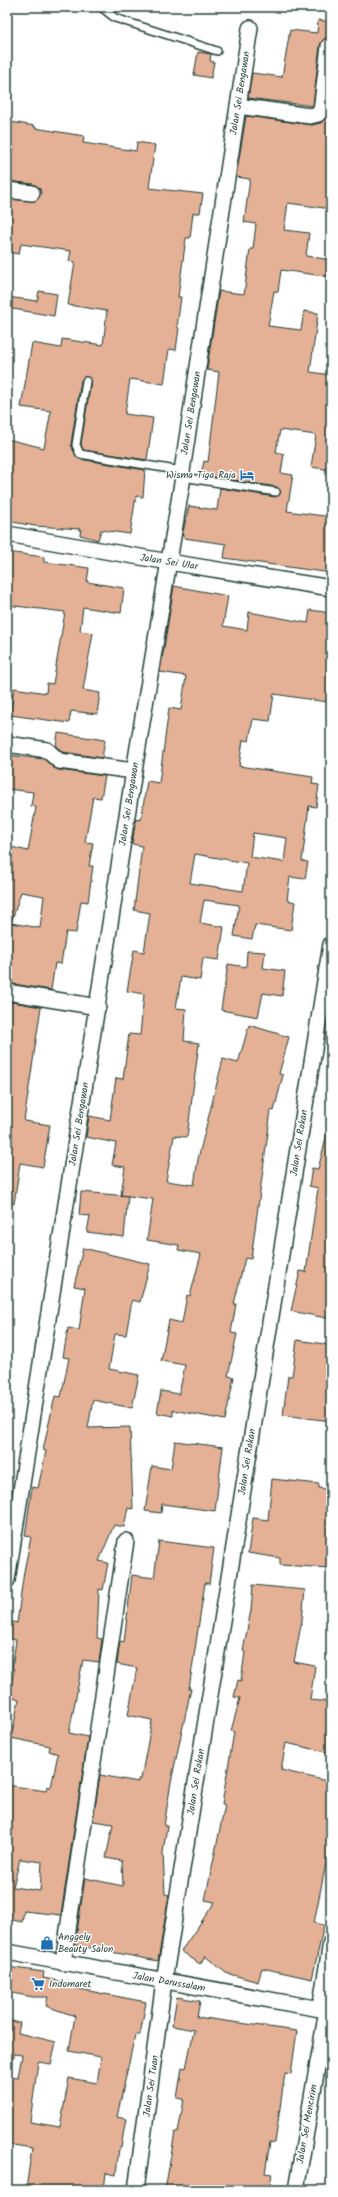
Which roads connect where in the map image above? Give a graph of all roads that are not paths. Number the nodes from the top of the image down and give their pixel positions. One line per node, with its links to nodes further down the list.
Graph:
1 (101, 7): 4 (lane)
2 (250, 28): 5 (street, Jalan Sei Bengawan)
3 (329, 46): 5 (street)
4 (218, 50)
5 (238, 106): 9 (street, Jalan Sei Bengawan)
6 (7, 190): 7 (street)
7 (32, 193)
8 (86, 381): 9 (lane)
9 (182, 474): 10 (lane); 12 (street, Jalan Sei Bengawan)
10 (276, 492)
11 (7, 534): 12 (street, Jalan Sei Ular)
12 (169, 562): 13 (street, Jalan Sei Ular); 15 (street, Jalan Sei Bengawan)
13 (331, 588)
14 (7, 744): 15 (street)
15 (134, 772): 18 (street, Jalan Sei Bengawan)
16 (331, 944): 24 (street, Jalan Sei Rokan)
17 (7, 992): 18 (street)
18 (98, 1007): 20 (street, Jalan Sei Bengawan)
19 (126, 1541): 23 (street)
20 (7, 1580)
21 (331, 1942): 25 (street, Jalan Sei Mencirim)
22 (7, 1952): 23 (street, Jalan Darussalam)
23 (63, 1963): 24 (street, Jalan Darussalam)
24 (164, 1981): 25 (street, Jalan Darussalam); 26 (street, Jalan Sei Tuan)
25 (326, 2010): 27 (street, Jalan Sei Mencirim)
26 (136, 2190)
27 (296, 2190)

